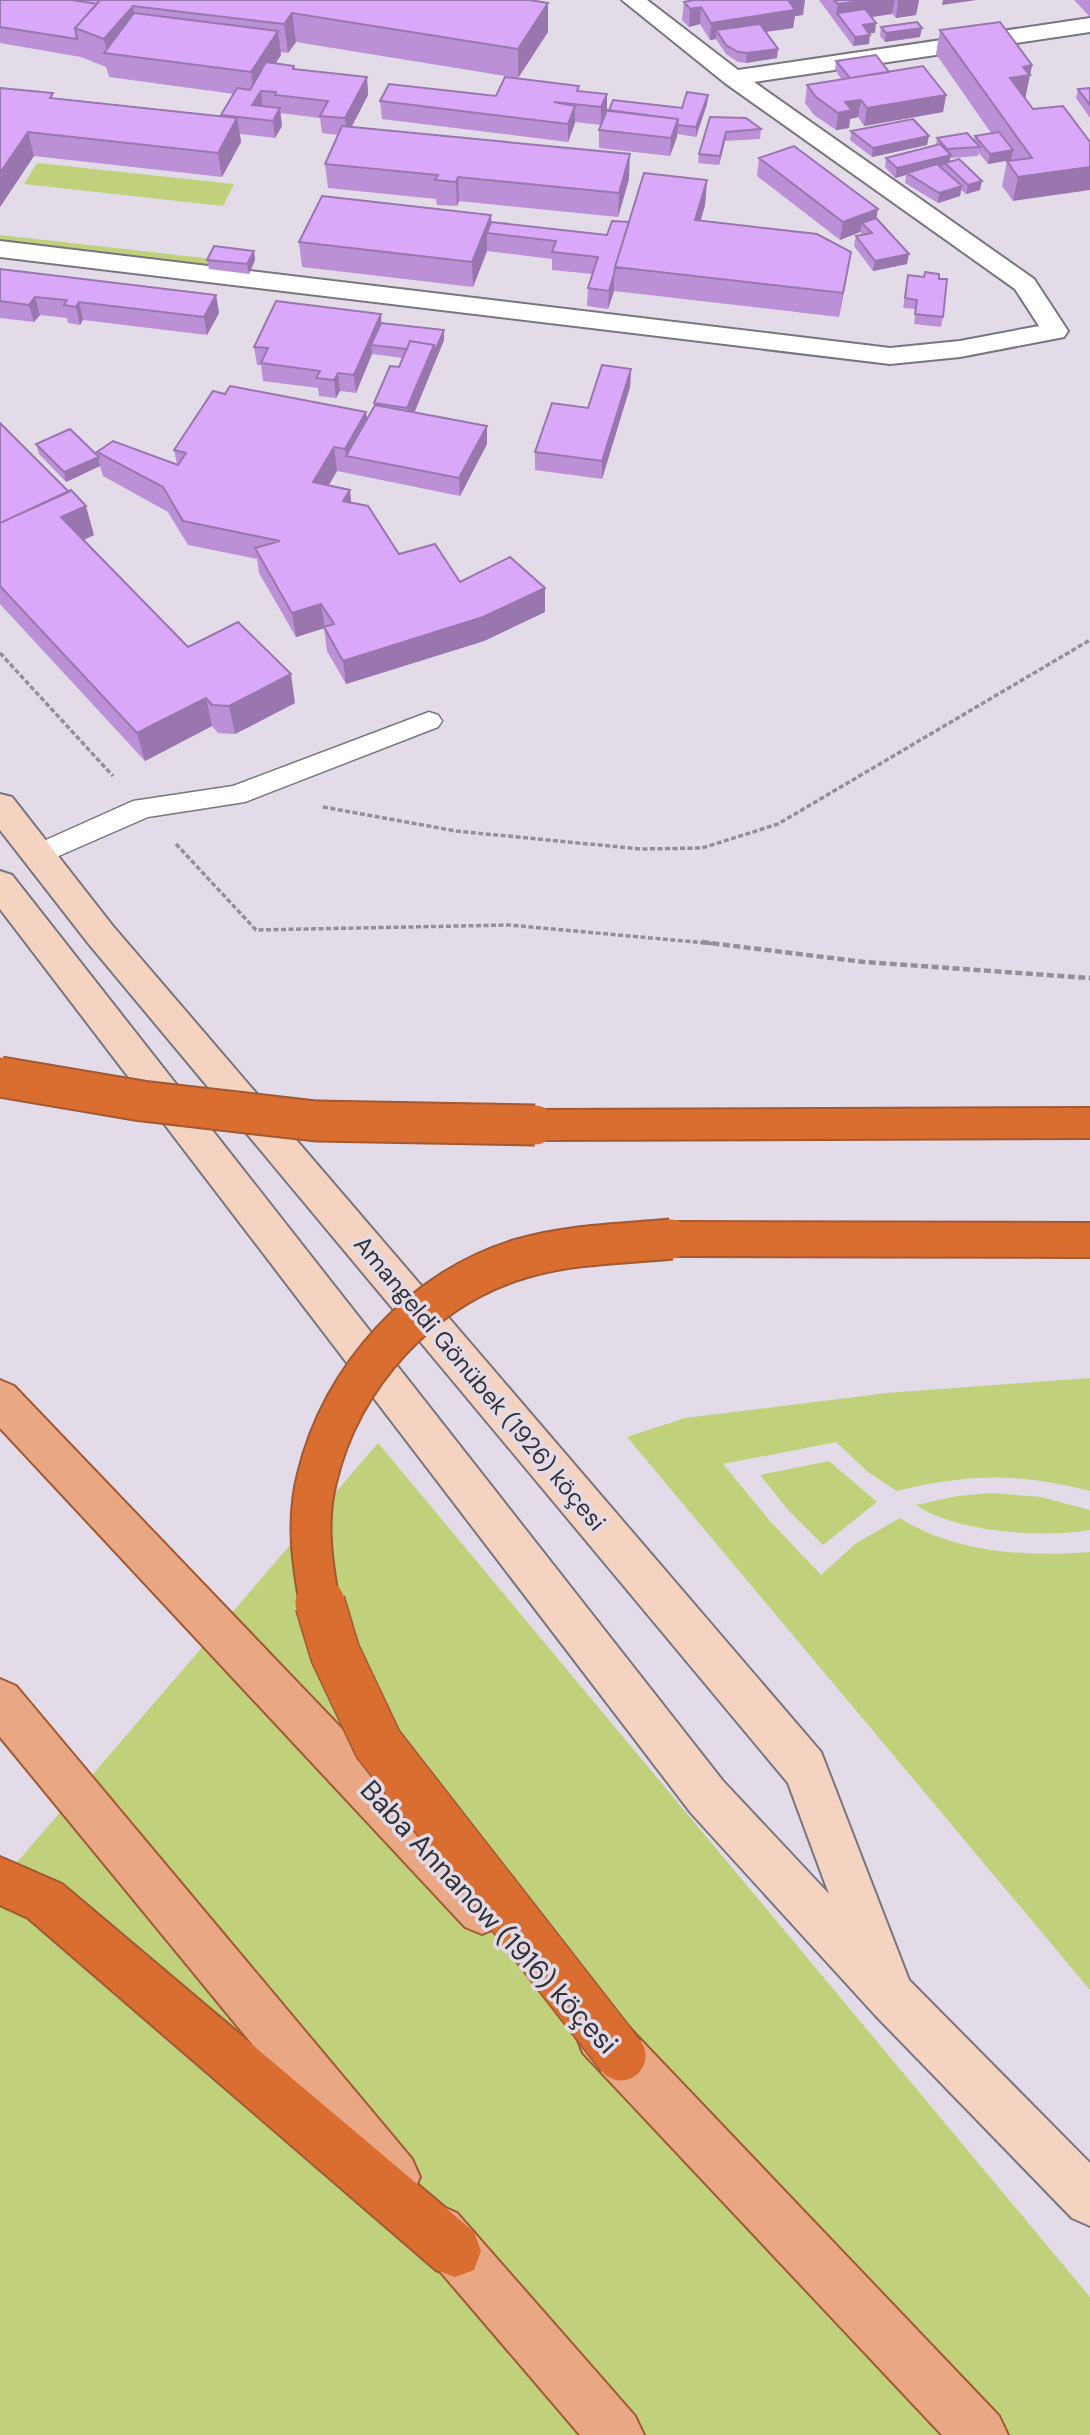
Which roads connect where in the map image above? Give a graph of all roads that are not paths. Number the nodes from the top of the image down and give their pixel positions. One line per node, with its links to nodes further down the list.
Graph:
1 (633, 0): 3 (street)
2 (1090, 26): 3 (street)
3 (733, 78): 4 (street)
4 (0, 249)
5 (429, 721): 7 (lane)
6 (0, 806): 7 (street, Amangeldi Gönübek (1926) köçesi)
7 (38, 855): 15 (street, Amangeldi Gönübek (1926) köçesi)
8 (0, 884): 15 (street, Amangeldi Gönübek (1926) köçesi)
9 (0, 1077): 10 (highway, bridge)
10 (1090, 1123)
11 (1090, 1240): 16 (highway, bridge)
12 (0, 1398): 16 (main road, Baba Annanow (1916) köçesi, bridge)
13 (0, 1702): 18 (main road)
14 (0, 1881): 18 (highway)
15 (892, 1998): 17 (street, Amangeldi Gönübek (1926) köçesi)
16 (621, 2056): 20 (main road, Baba Annanow (1916) köçesi)
17 (1090, 2200)
18 (455, 2251): 19 (main road)
19 (617, 2435)
20 (980, 2435)

